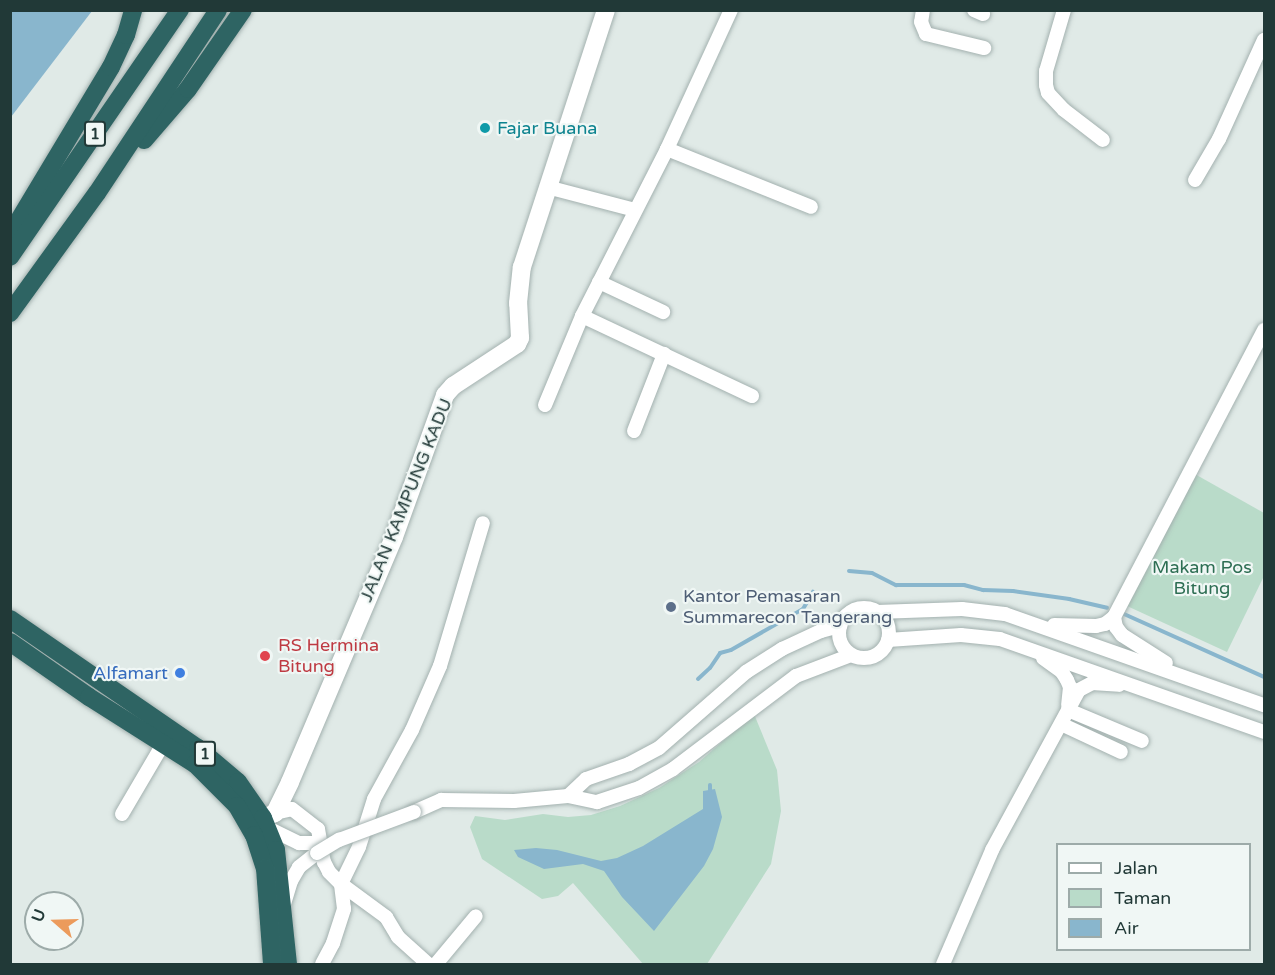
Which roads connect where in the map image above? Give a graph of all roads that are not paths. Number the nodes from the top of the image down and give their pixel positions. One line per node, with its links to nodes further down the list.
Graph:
1 (133, 10): 18 (highway)
2 (180, 10): 19 (highway, 1)
3 (218, 10): 15 (highway, 1)
4 (243, 10): 15 (highway)
5 (606, 10): 14 (street, JALAN KAMPUNG KADU)
6 (730, 10): 12 (street)
7 (923, 10): 10 (street)
8 (1064, 10): 11 (street)
9 (1264, 40): 13 (street)
10 (984, 48)
11 (1103, 140)
12 (668, 150): 16 (street); 17 (street)
13 (1195, 180)
14 (547, 187): 17 (street); 50 (street, JALAN KAMPUNG KADU)
15 (97, 193): 22 (highway, 1)
16 (811, 207)
17 (635, 210): 20 (street)
18 (10, 235)
19 (10, 257)
20 (599, 282): 21 (street); 23 (street)
21 (663, 312)
22 (10, 313)
23 (582, 316): 25 (street); 27 (street)
24 (1264, 330): 31 (street)
25 (664, 354): 26 (street); 28 (street)
26 (752, 396)
27 (545, 405)
28 (634, 431)
29 (483, 523): 52 (street)
30 (877, 612): 33 (street); 34 (street); 35 (street)
31 (1114, 617): 33 (street); 39 (street)
32 (10, 619): 50 (highway, 1)
33 (1040, 624): 39 (street)
34 (840, 626): 38 (street); 48 (street)
35 (888, 640): 37 (street); 38 (street)
36 (10, 642): 46 (highway, 1)
37 (1028, 648): 40 (street); 42 (street)
38 (851, 655): 48 (street)
39 (1186, 676): 41 (street)
40 (1135, 685): 42 (street); 44 (street)
41 (1264, 705)
42 (1068, 710): 43 (street); 45 (street)
43 (1061, 724): 47 (street); 60 (street)
44 (1264, 732)
45 (1142, 741)
46 (163, 744): 49 (street); 50 (highway, 1)
47 (1121, 752)
48 (568, 796): 51 (street, bridge)
49 (122, 814)
50 (264, 821): 51 (street); 52 (street); 53 (highway, 1); 55 (highway, 1)
51 (316, 848): 53 (street)
52 (340, 885): 57 (street); 58 (street)
53 (284, 905): 56 (highway, 1)
54 (476, 916): 59 (street)
55 (272, 964)
56 (288, 964)
57 (322, 964)
58 (428, 964)
59 (436, 964)
60 (943, 964)

